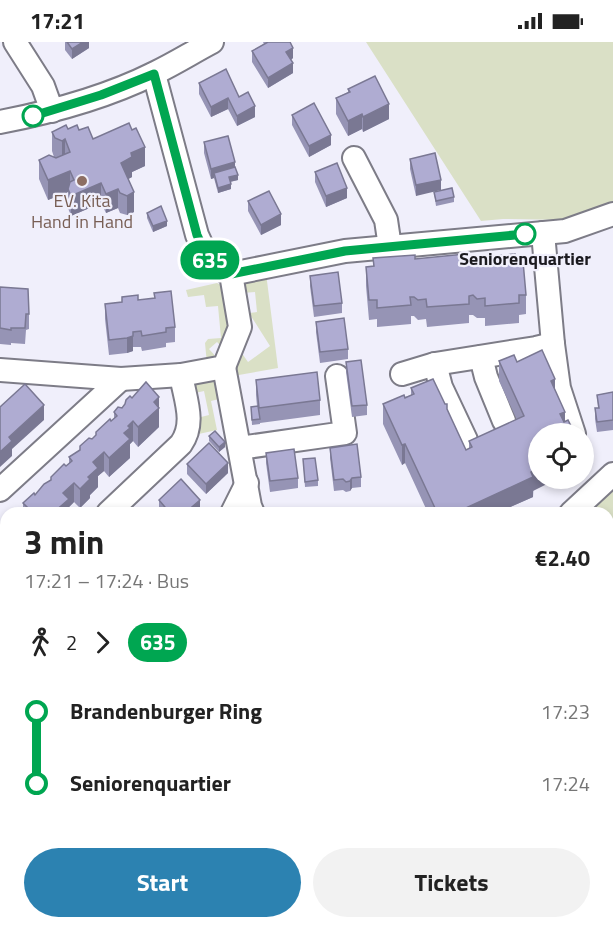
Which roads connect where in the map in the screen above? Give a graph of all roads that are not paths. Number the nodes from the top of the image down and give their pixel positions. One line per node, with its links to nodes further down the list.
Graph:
1 (15, 42): 4 (street)
2 (212, 42): 3 (street)
3 (154, 74): 4 (street); 10 (street)
4 (52, 111): 5 (street)
5 (0, 122)
6 (354, 158): 9 (street)
7 (613, 213): 8 (street)
8 (543, 233): 9 (street); 11 (street)
9 (390, 247): 10 (street)
10 (231, 274): 14 (street)
11 (553, 344): 12 (street); 21 (street)
12 (481, 357): 13 (street); 20 (street)
13 (435, 364): 16 (street); 22 (street)
14 (224, 367): 17 (street); 23 (street)
15 (0, 370): 19 (street)
16 (402, 374)
17 (181, 375): 19 (street); 27 (street)
18 (337, 376): 23 (street)
19 (121, 379): 26 (street)
20 (504, 421)
21 (570, 423)
22 (466, 440)
23 (240, 448): 25 (street)
24 (613, 474): 30 (street)
25 (247, 483): 28 (street); 29 (street)
26 (0, 490)
27 (114, 507)
28 (235, 507)
29 (250, 507)
30 (577, 507)

